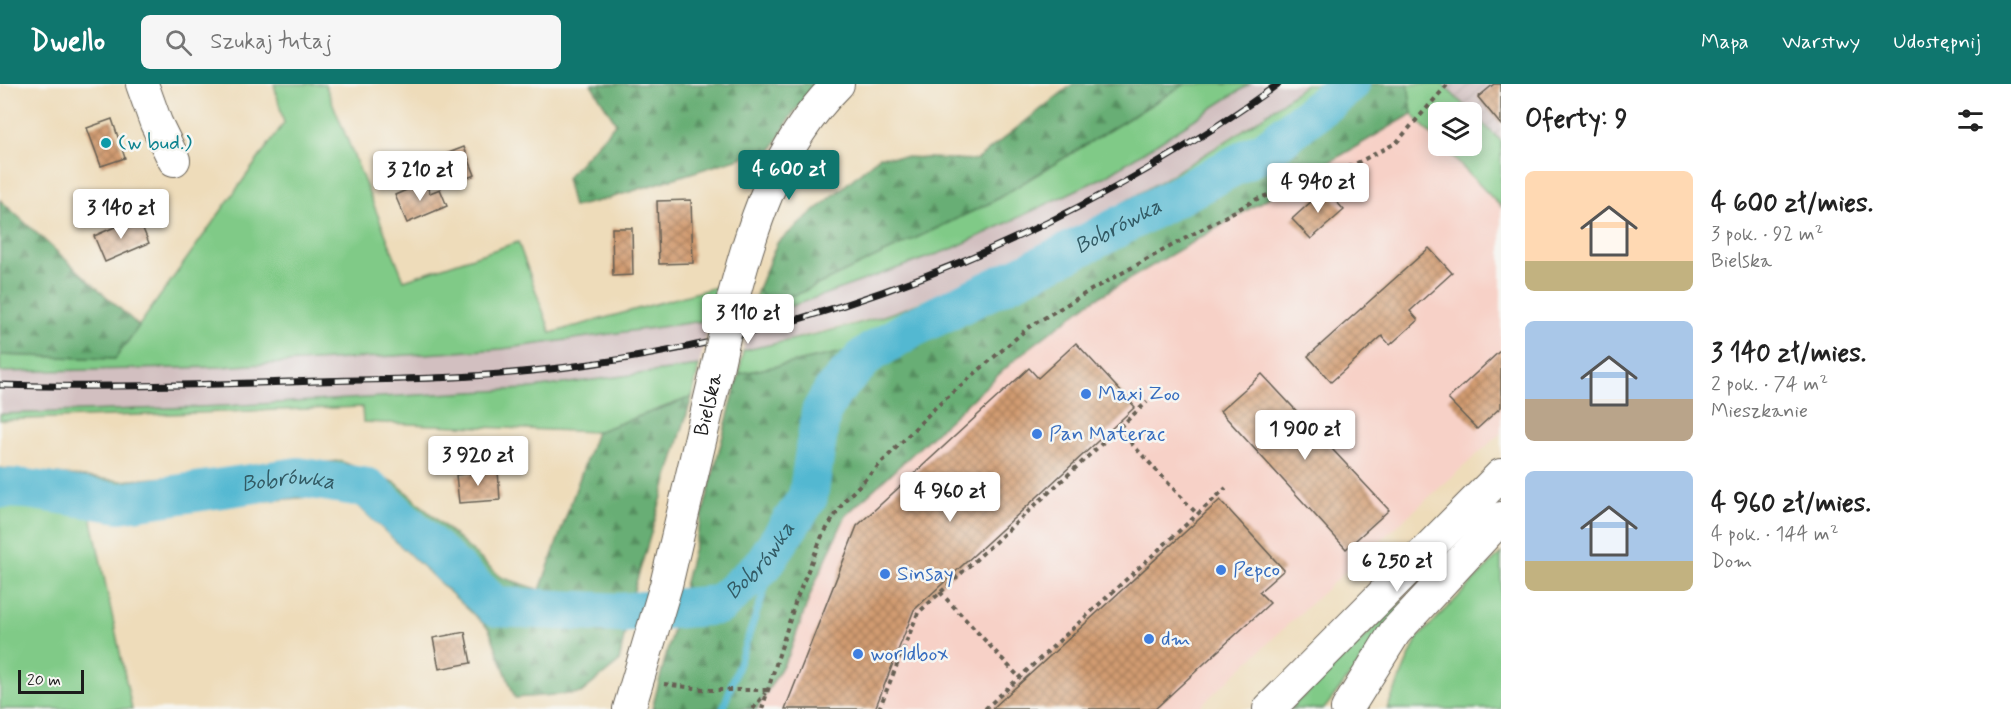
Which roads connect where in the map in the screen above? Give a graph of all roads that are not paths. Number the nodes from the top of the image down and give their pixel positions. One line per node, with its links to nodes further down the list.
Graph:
1 (142, 84): 3 (street)
2 (838, 84): 6 (street, Bielska, bridge)
3 (174, 159)
4 (1501, 475): 7 (street)
5 (1501, 518): 8 (street)
6 (629, 709)
7 (1269, 709)
8 (1347, 709)

